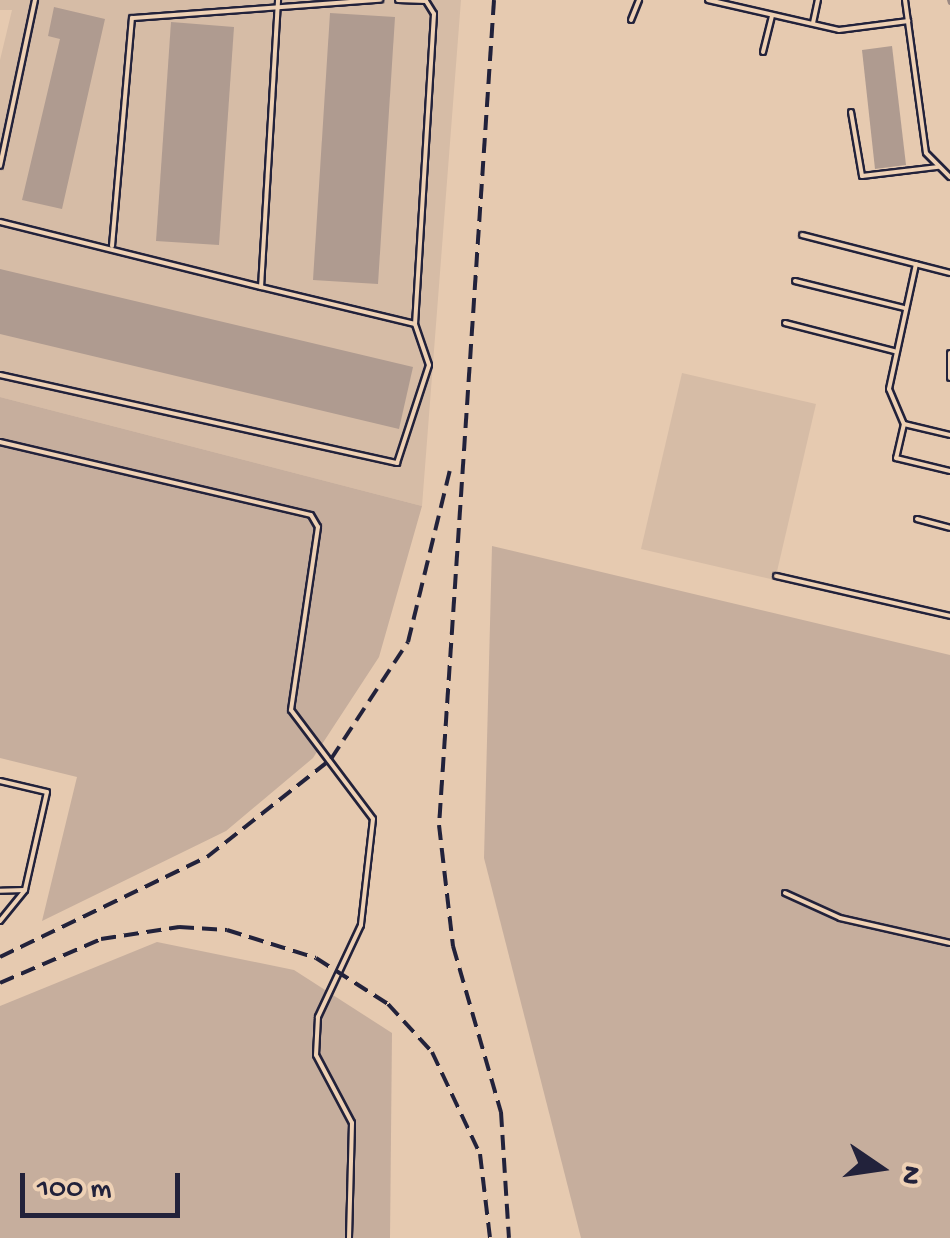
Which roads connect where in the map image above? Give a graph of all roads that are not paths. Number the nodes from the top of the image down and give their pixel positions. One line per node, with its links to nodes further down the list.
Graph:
1 (35, 0): 15 (lane)
2 (380, 0): 8 (lane)
3 (398, 0): 26 (lane)
4 (639, 0): 10 (lane)
5 (708, 0): 9 (lane)
6 (818, 0): 12 (lane)
7 (905, 0): 11 (lane)
8 (278, 1): 20 (lane); 24 (lane)
9 (772, 15): 12 (lane); 13 (lane)
10 (631, 20)
11 (908, 20): 12 (lane); 16 (lane)
12 (813, 24)
13 (763, 52)
14 (851, 112): 16 (lane)
15 (0, 166)
16 (938, 167): 17 (lane)
17 (950, 177)
18 (0, 222): 20 (lane)
19 (802, 235): 21 (lane)
20 (112, 248): 24 (lane)
21 (916, 264): 22 (lane); 25 (lane)
22 (950, 273)
23 (794, 281): 25 (lane)
24 (261, 287): 26 (lane)
25 (904, 308): 28 (lane)
26 (415, 324): 30 (lane)
27 (785, 324): 28 (lane)
28 (894, 351): 32 (lane)
29 (950, 353): 31 (lane)
30 (0, 375)
31 (950, 378)
32 (904, 424): 33 (lane); 35 (lane)
33 (950, 436)
34 (0, 442): 46 (lane)
35 (950, 471)
36 (917, 519): 37 (lane)
37 (950, 528)
38 (776, 576): 39 (lane)
39 (950, 616)
40 (0, 782): 41 (lane)
41 (25, 890): 42 (lane); 44 (lane)
42 (0, 892)
43 (785, 893): 45 (lane)
44 (0, 921)
45 (950, 943)
46 (349, 1238)

